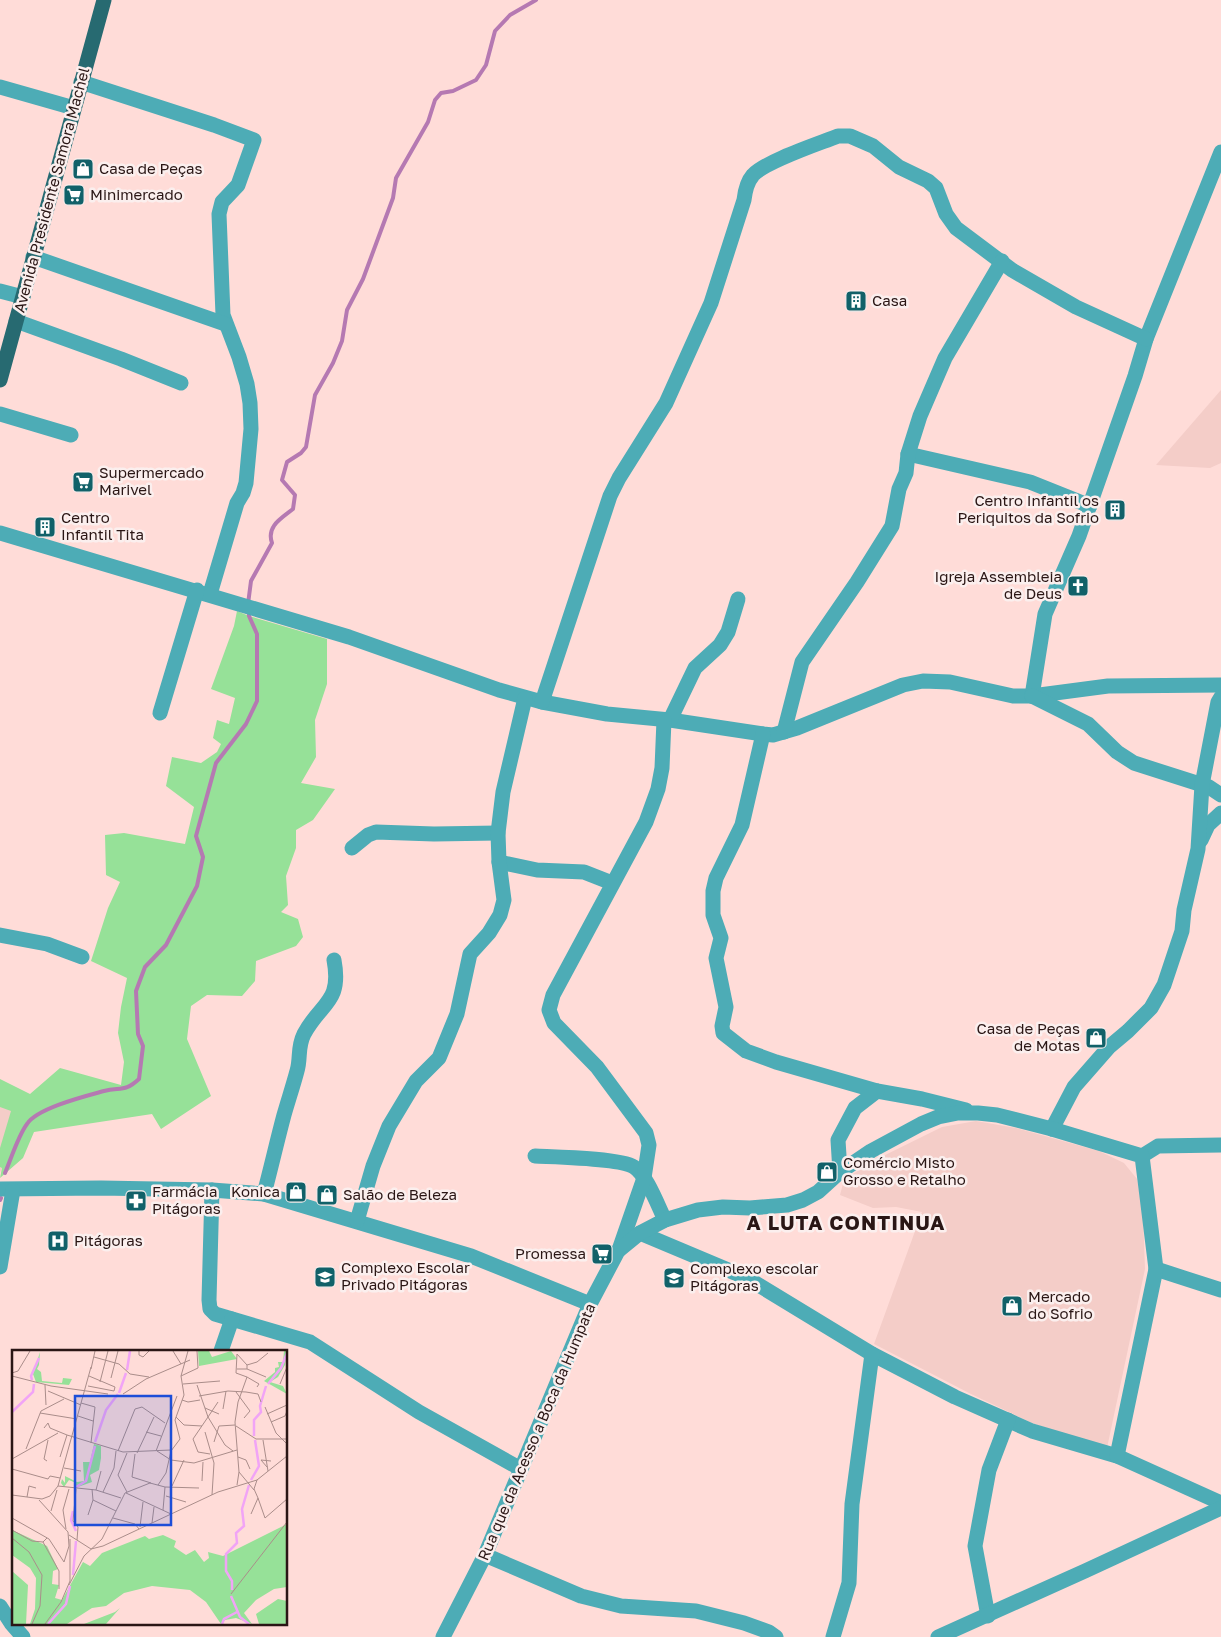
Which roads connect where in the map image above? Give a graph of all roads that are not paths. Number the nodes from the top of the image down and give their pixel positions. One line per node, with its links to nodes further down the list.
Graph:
1 (104, 0): 2 (main road, Avenida Presidente Samora Machel)
2 (81, 82): 4 (main road, Avenida Presidente Samora Machel); 11 (street)
3 (0, 87): 4 (street)
4 (74, 108): 6 (main road, Avenida Presidente Samora Machel)
5 (1221, 152): 12 (street)
6 (33, 258): 9 (main road, Avenida Presidente Samora Machel); 11 (street)
7 (1002, 261): 12 (street); 17 (street); 26 (street)
8 (0, 292): 9 (street)
9 (22, 297): 10 (main road, Avenida Presidente Samora Machel)
10 (16, 321): 13 (main road, Avenida Presidente Samora Machel); 14 (street)
11 (225, 324): 20 (street)
12 (1146, 340): 18 (street)
13 (0, 380)
14 (181, 382)
15 (0, 414): 16 (street)
16 (71, 436)
17 (908, 454): 18 (street); 29 (street)
18 (1090, 506): 23 (street)
19 (0, 533): 20 (street)
20 (204, 592): 25 (street); 27 (street)
21 (738, 600): 28 (street)
22 (1221, 685): 23 (street)
23 (1032, 696): 29 (street); 31 (street)
24 (1221, 697): 31 (street)
25 (525, 698): 26 (street); 34 (street)
26 (542, 702): 28 (street)
27 (160, 713)
28 (667, 720): 30 (street); 38 (street)
29 (784, 732): 30 (street)
30 (763, 734): 42 (street)
31 (1202, 785): 32 (street); 36 (street)
32 (1221, 795)
33 (1221, 813): 36 (street)
34 (498, 832): 35 (street); 37 (street)
35 (352, 848)
36 (1198, 849): 44 (street)
37 (499, 862): 38 (street); 54 (street)
38 (612, 883): 49 (street)
39 (0, 935): 40 (street)
40 (82, 957)
41 (334, 960): 52 (street)
42 (877, 1091): 43 (street); 48 (street)
43 (978, 1113): 44 (street); 48 (street, Rua que da Acesso a Boca da Humpata)
44 (1052, 1129): 47 (street)
45 (1221, 1145): 47 (street)
46 (535, 1156): 49 (street)
47 (1142, 1156): 58 (street)
48 (840, 1172): 53 (street, Rua que da Acesso a Boca da Humpata)
49 (644, 1178): 53 (street); 56 (street)
50 (7, 1189): 51 (street); 57 (street)
51 (212, 1190): 52 (street); 61 (street)
52 (264, 1194): 54 (street)
53 (665, 1220): 55 (street, Rua que da Acesso a Boca da Humpata)
54 (357, 1221): 60 (street)
55 (640, 1233): 56 (street, Rua que da Acesso a Boca da Humpata); 63 (street)
56 (618, 1251): 60 (street, Rua que da Acesso a Boca da Humpata)
57 (0, 1267)
58 (1156, 1269): 59 (street); 65 (street)
59 (1221, 1290)
60 (590, 1304): 66 (street, Rua que da Acesso a Boca da Humpata)
61 (232, 1319): 62 (street); 66 (street)
62 (221, 1350)
63 (872, 1354): 64 (street); 75 (street)
64 (1008, 1420): 65 (street); 71 (street)
65 (1117, 1456): 67 (street)
66 (521, 1470): 69 (street, Rua que da Acesso a Boca da Humpata)
67 (1221, 1503)
68 (1221, 1508): 71 (street)
69 (485, 1555): 73 (street, Rua que da Acesso a Boca da Humpata); 74 (street)
70 (0, 1606): 72 (street)
71 (988, 1616): 76 (street)
72 (23, 1637)
73 (443, 1637)
74 (776, 1637)
75 (833, 1637)
76 (938, 1637)

